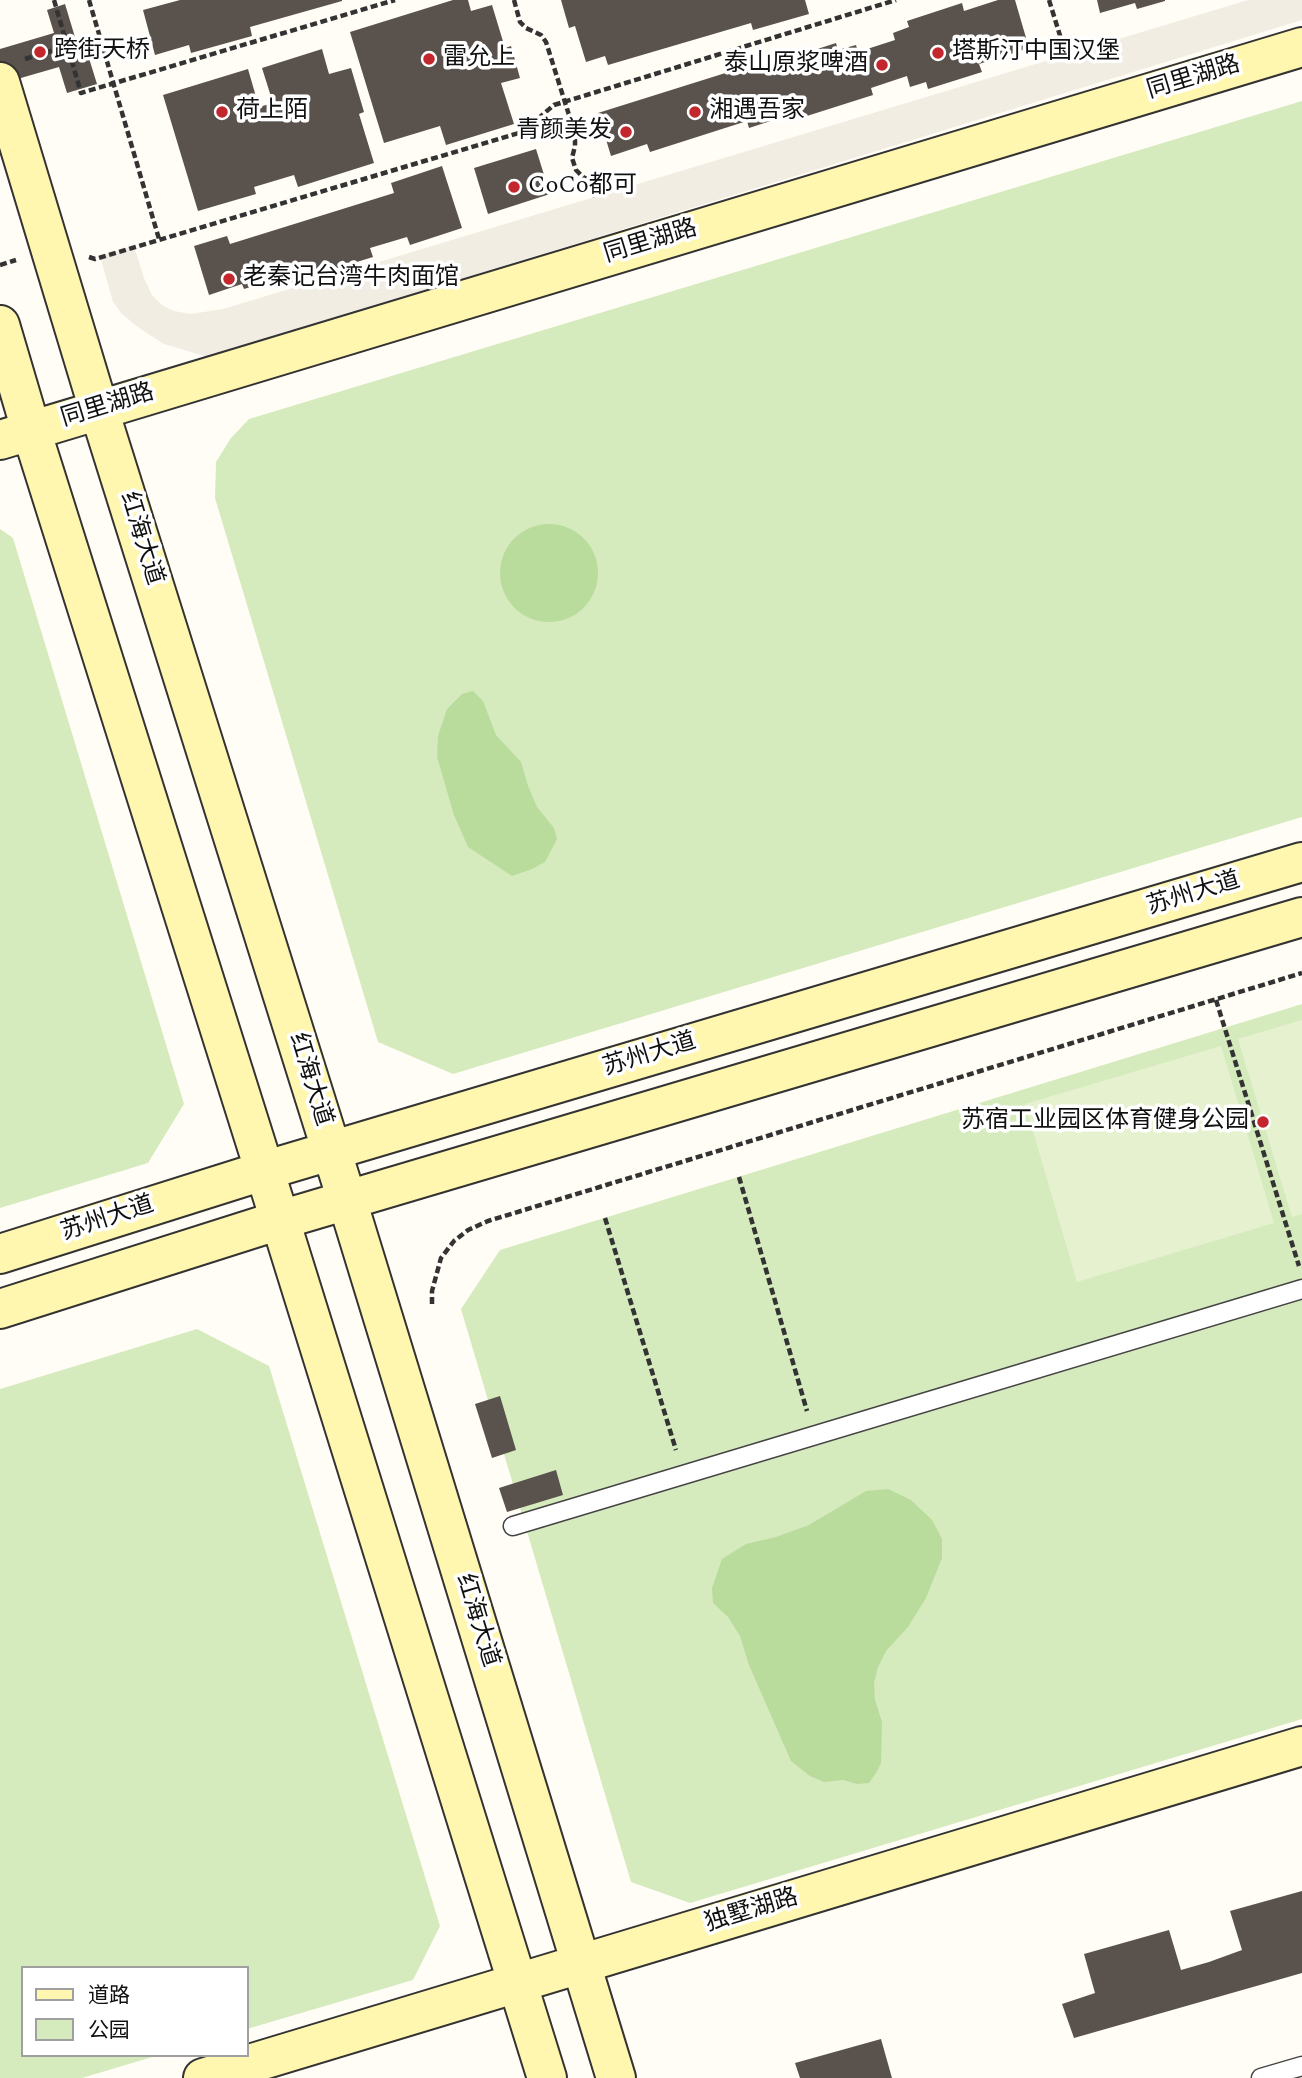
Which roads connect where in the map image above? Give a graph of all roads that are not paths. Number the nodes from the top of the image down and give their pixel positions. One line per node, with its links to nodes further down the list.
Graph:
1 (1302, 47): 4 (street, 同里湖路)
2 (11, 71): 4 (street, 红海大道)
3 (0, 325): 5 (street)
4 (99, 410): 5 (street, 同里湖路); 8 (street, 红海大道)
5 (15, 435): 9 (street)
6 (1302, 862): 8 (street, 苏州大道)
7 (1302, 917): 10 (street)
8 (331, 1151): 9 (street, 苏州大道); 10 (street, 红海大道)
9 (263, 1171): 11 (street); 12 (street, 苏州大道)
10 (347, 1200): 11 (street); 17 (street, 红海大道)
11 (280, 1220): 14 (street); 18 (street)
12 (0, 1254)
13 (1302, 1289): 15 (lane)
14 (0, 1309)
15 (513, 1526)
16 (1302, 1746): 17 (street, 独墅湖路)
17 (581, 1964): 18 (street, 独墅湖路); 22 (street, 红海大道)
18 (518, 1983): 20 (street, 独墅湖路); 21 (street)
19 (1302, 2066): 23 (lane)
20 (203, 2078)
21 (547, 2078)
22 (616, 2078)
23 (1261, 2078)

